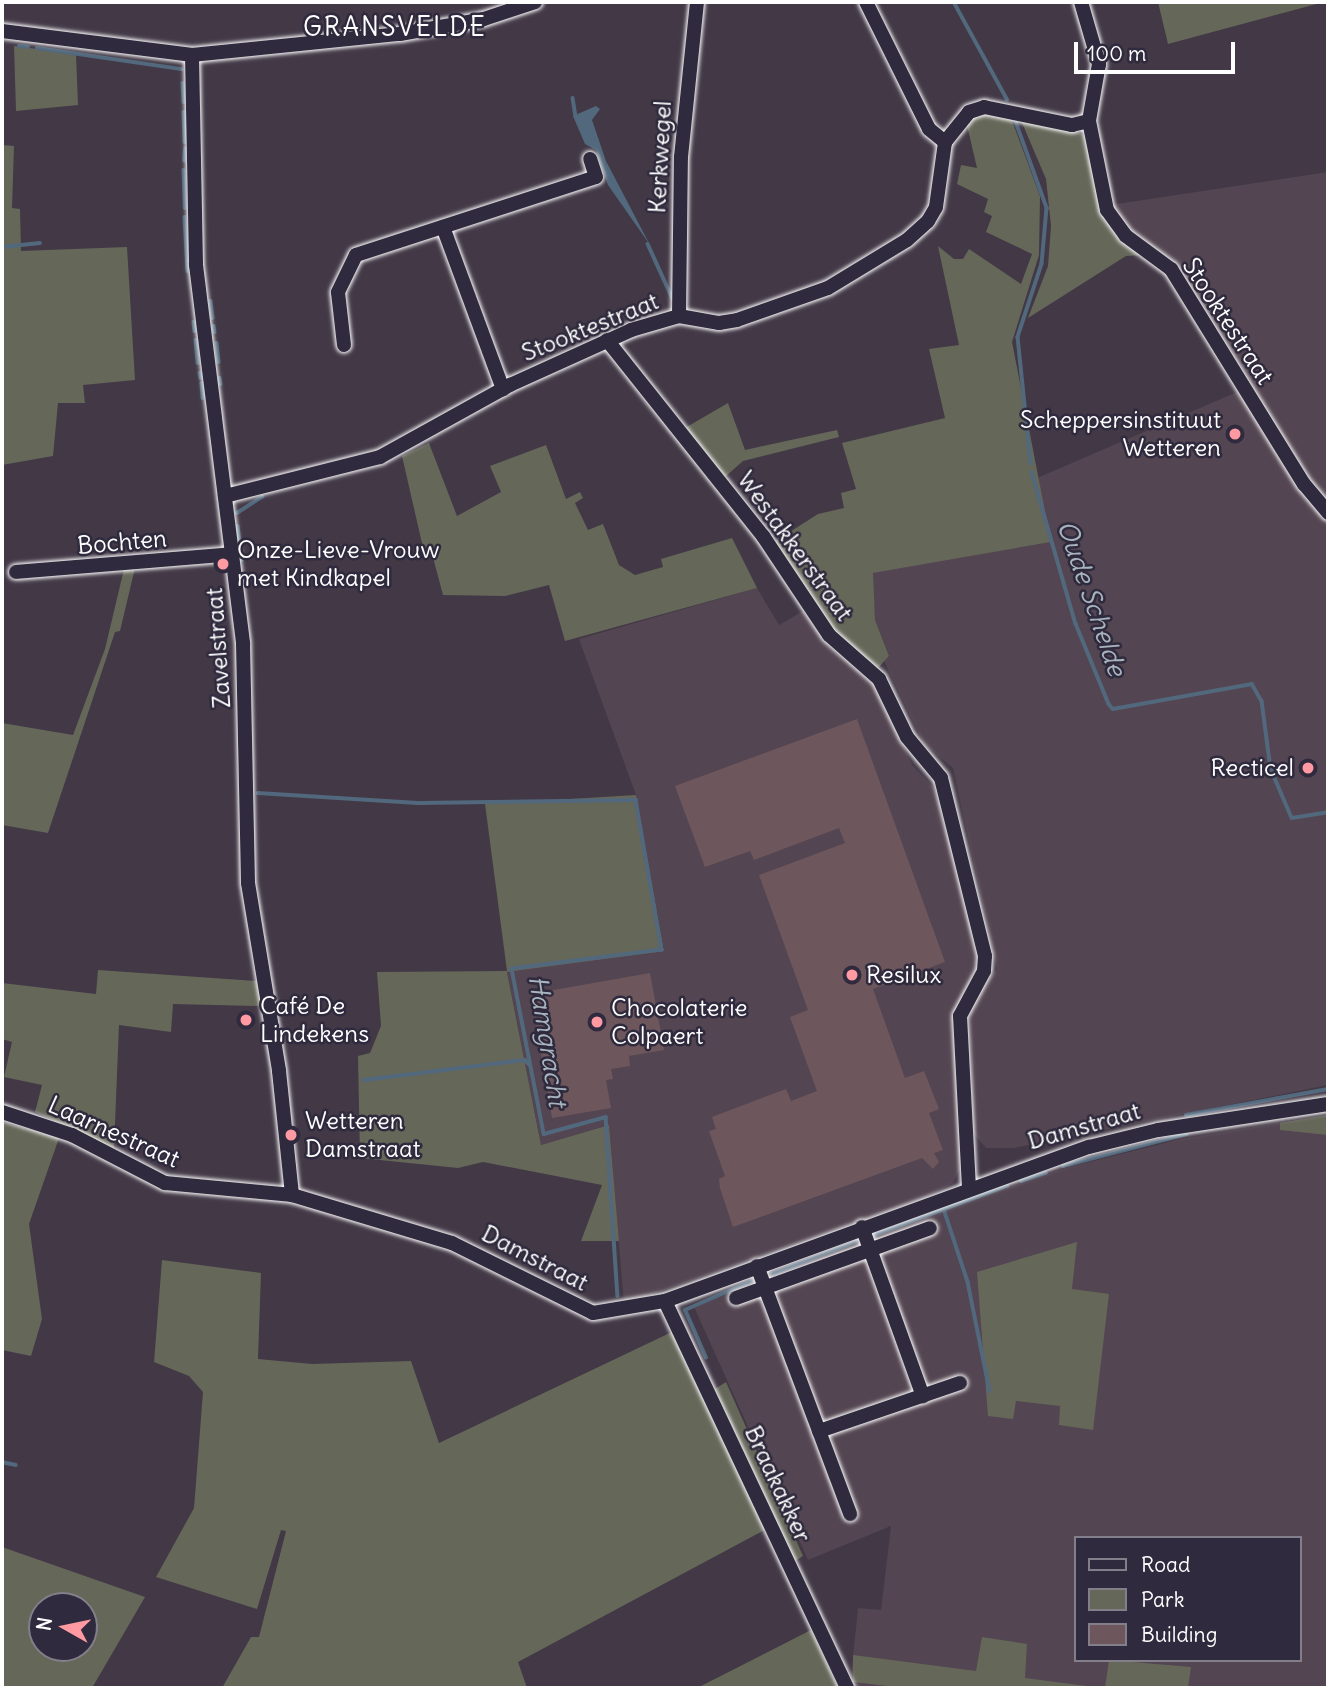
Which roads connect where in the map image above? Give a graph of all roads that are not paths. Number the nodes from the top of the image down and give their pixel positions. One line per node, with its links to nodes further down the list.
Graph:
1 (697, 2): 11 (street, Kerkwegel)
2 (866, 2): 8 (street)
3 (1081, 2): 7 (street)
4 (528, 3): 6 (street)
5 (2, 32): 6 (street)
6 (192, 55): 15 (street, Zavelstraat)
7 (1090, 121): 8 (street); 16 (street, Stooktestraat)
8 (945, 142): 11 (street, Stooktestraat)
9 (590, 159): 10 (street)
10 (443, 227): 13 (street); 14 (street)
11 (679, 316): 12 (street, Stooktestraat)
12 (607, 340): 14 (street, Stooktestraat); 21 (street, Westakkerstraat)
13 (344, 345)
14 (503, 389): 15 (street, Stooktestraat)
15 (225, 496): 17 (street, Zavelstraat)
16 (1328, 513)
17 (233, 554): 18 (street, Bochten); 22 (street, Zavelstraat)
18 (16, 572)
19 (1328, 1104): 21 (street, Damstraat)
20 (2, 1112): 22 (street, Laarnestraat)
21 (969, 1187): 23 (street, Damstraat)
22 (292, 1195): 29 (street, Damstraat)
23 (862, 1227): 25 (street); 26 (street, Damstraat)
24 (930, 1228): 25 (street)
25 (869, 1248): 27 (street); 31 (street)
26 (757, 1266): 27 (street); 29 (street, Damstraat)
27 (765, 1287): 28 (street); 32 (street)
28 (736, 1298)
29 (665, 1301): 34 (street, Braakakker)
30 (960, 1383): 31 (street)
31 (923, 1396): 32 (street)
32 (819, 1431): 33 (street)
33 (850, 1514)
34 (847, 1688)

